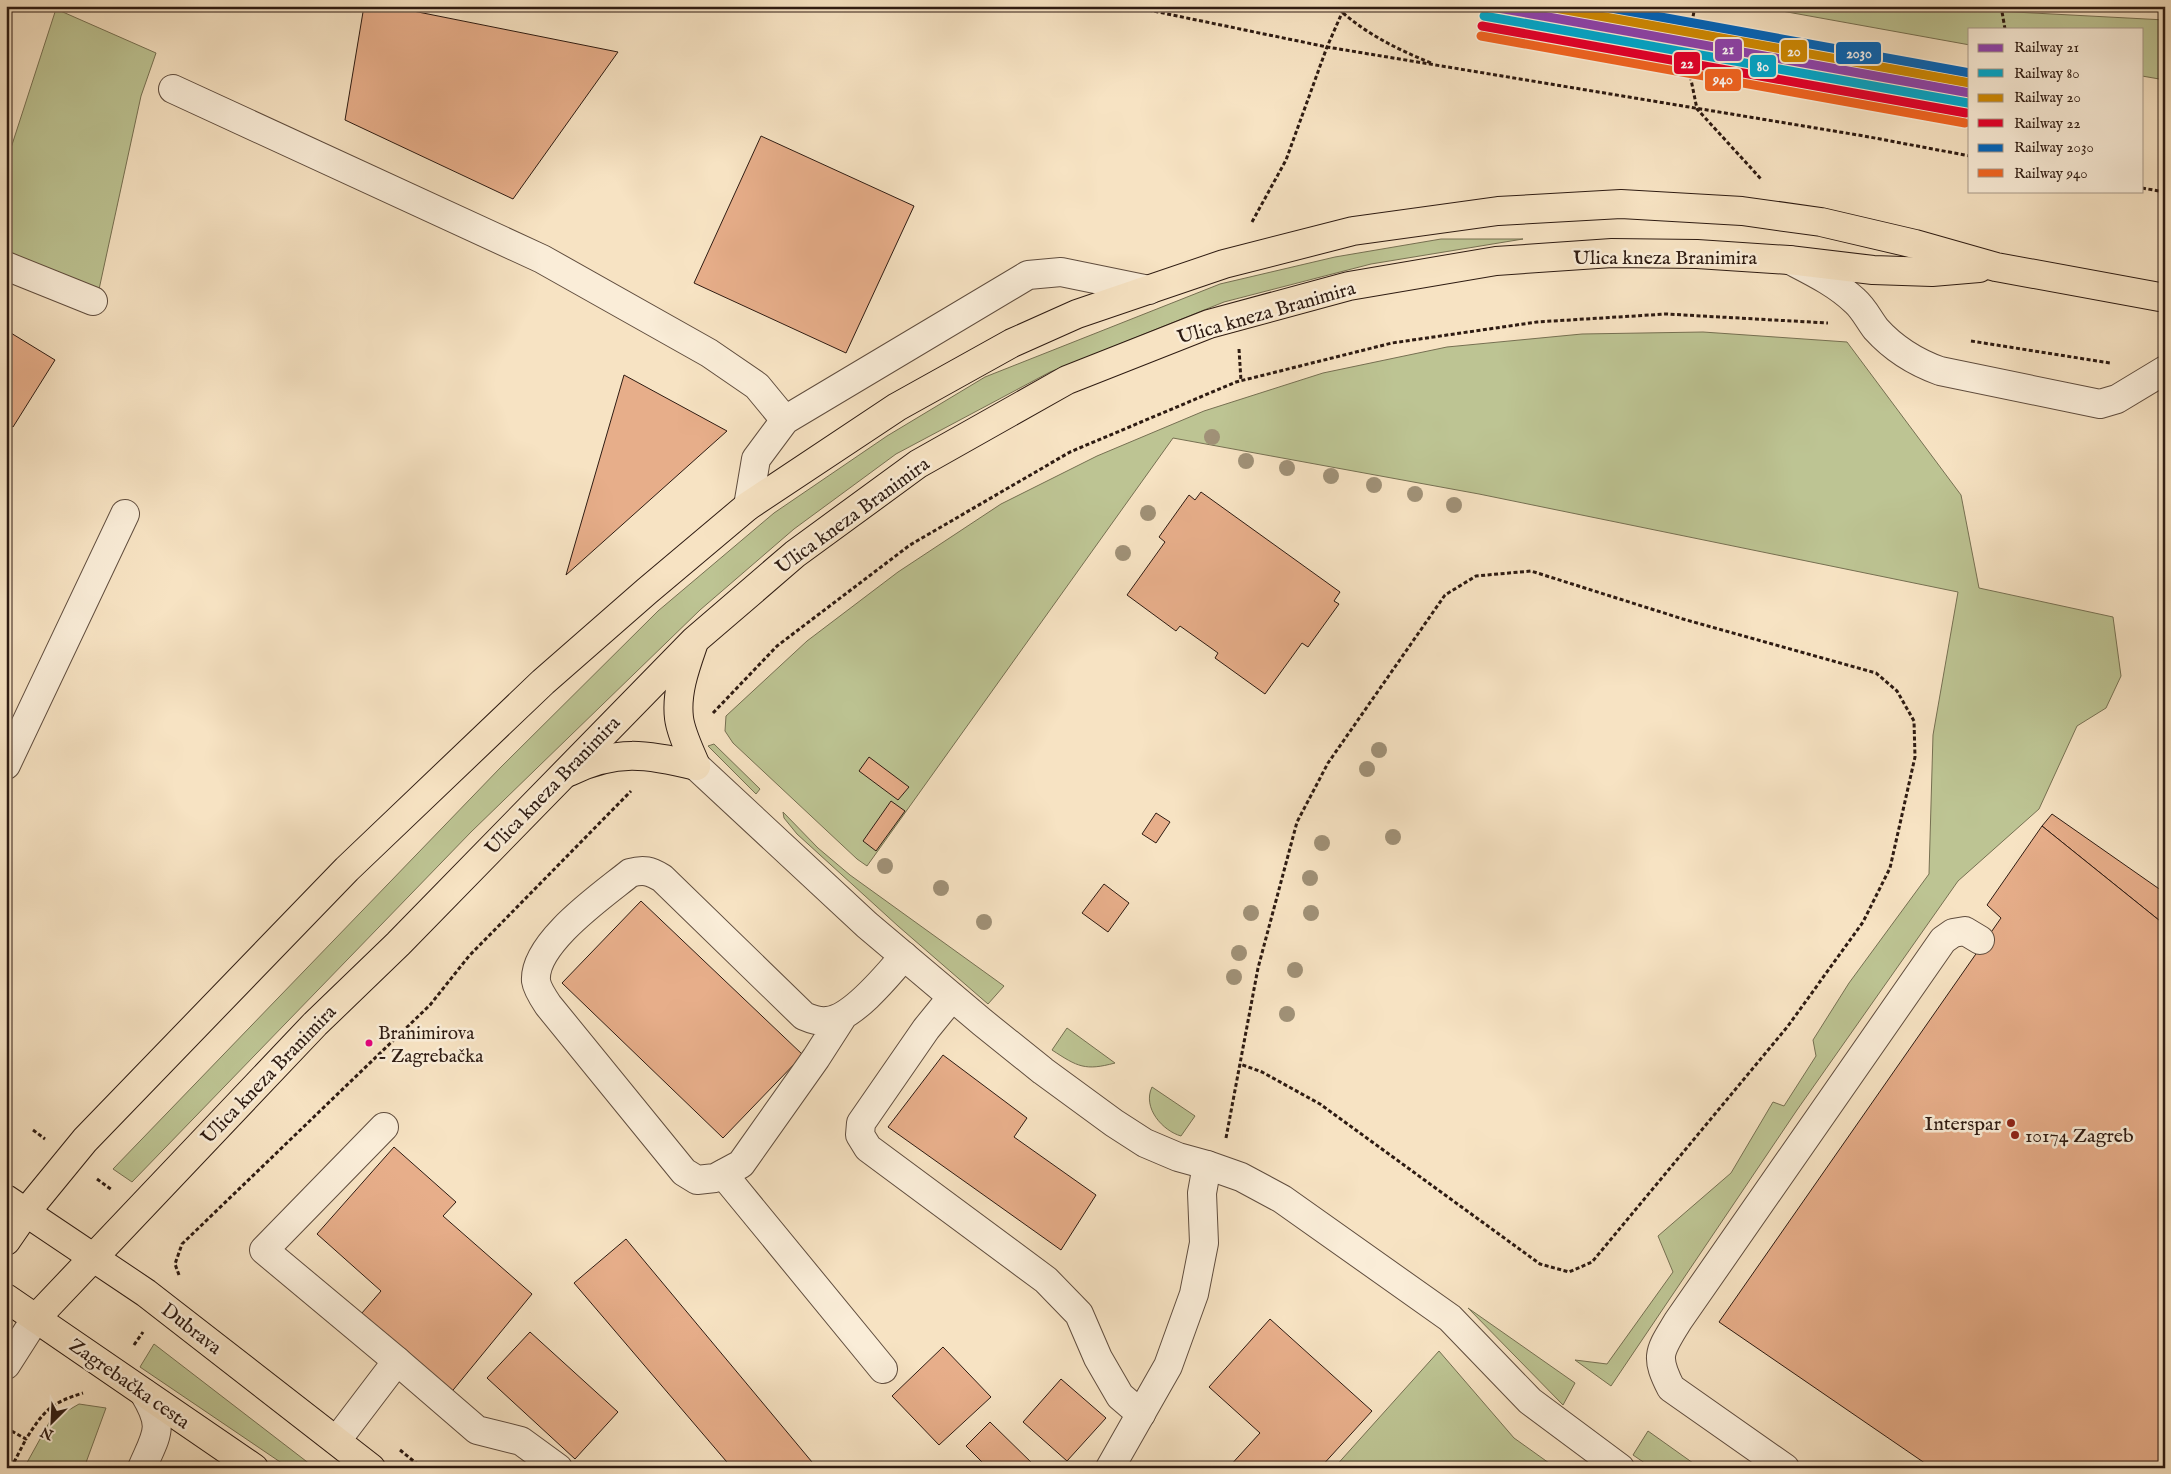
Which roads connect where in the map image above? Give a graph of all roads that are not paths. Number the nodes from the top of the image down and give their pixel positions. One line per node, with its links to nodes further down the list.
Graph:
1 (173, 88): 9 (street)
2 (1789, 260): 4 (main road, Ulica kneza Branimira); 8 (street); 12 (main road, Ulica kneza Branimira)
3 (6, 266): 7 (street)
4 (1996, 267): 5 (main road, Ulica kneza Branimira); 6 (main road, Ulica kneza Branimira)
5 (1150, 290): 9 (street); 10 (main road, Ulica kneza Branimira)
6 (2165, 298)
7 (93, 301)
8 (2165, 370)
9 (785, 420): 10 (street)
10 (748, 506): 23 (main road, Ulica kneza Branimira)
11 (125, 514): 13 (street)
12 (695, 640): 14 (main road); 15 (main road, Ulica kneza Branimira)
13 (6, 765)
14 (696, 766): 15 (main road); 17 (street)
15 (559, 777): 25 (main road, Ulica kneza Branimira)
16 (1980, 940): 40 (street)
17 (904, 956): 18 (street); 19 (street)
18 (952, 997): 21 (street); 32 (street)
19 (843, 1016): 22 (street); 22 (street)
20 (384, 1127): 28 (street)
21 (1214, 1167): 32 (street); 39 (street)
22 (723, 1174): 30 (street)
23 (16, 1205): 24 (main road, Ulica kneza Branimira); 25 (main road, Dubrava)
24 (6, 1241)
25 (93, 1256): 27 (main road, Ulica kneza Branimira); 33 (main road, Dubrava)
26 (6, 1298): 27 (main road, Zagrebačka cesta)
27 (36, 1318): 29 (street, Ulica kneza Branimira); 31 (main road, Zagrebačka cesta)
28 (397, 1361): 33 (street); 37 (street)
29 (6, 1364)
30 (883, 1369)
31 (144, 1393): 34 (street); 35 (main road, Zagrebačka cesta)
32 (1142, 1414): 38 (street)
33 (337, 1440): 36 (main road, Dubrava)
34 (142, 1468)
35 (254, 1468)
36 (371, 1468)
37 (558, 1468)
38 (1110, 1468)
39 (1620, 1468)
40 (1785, 1468)

